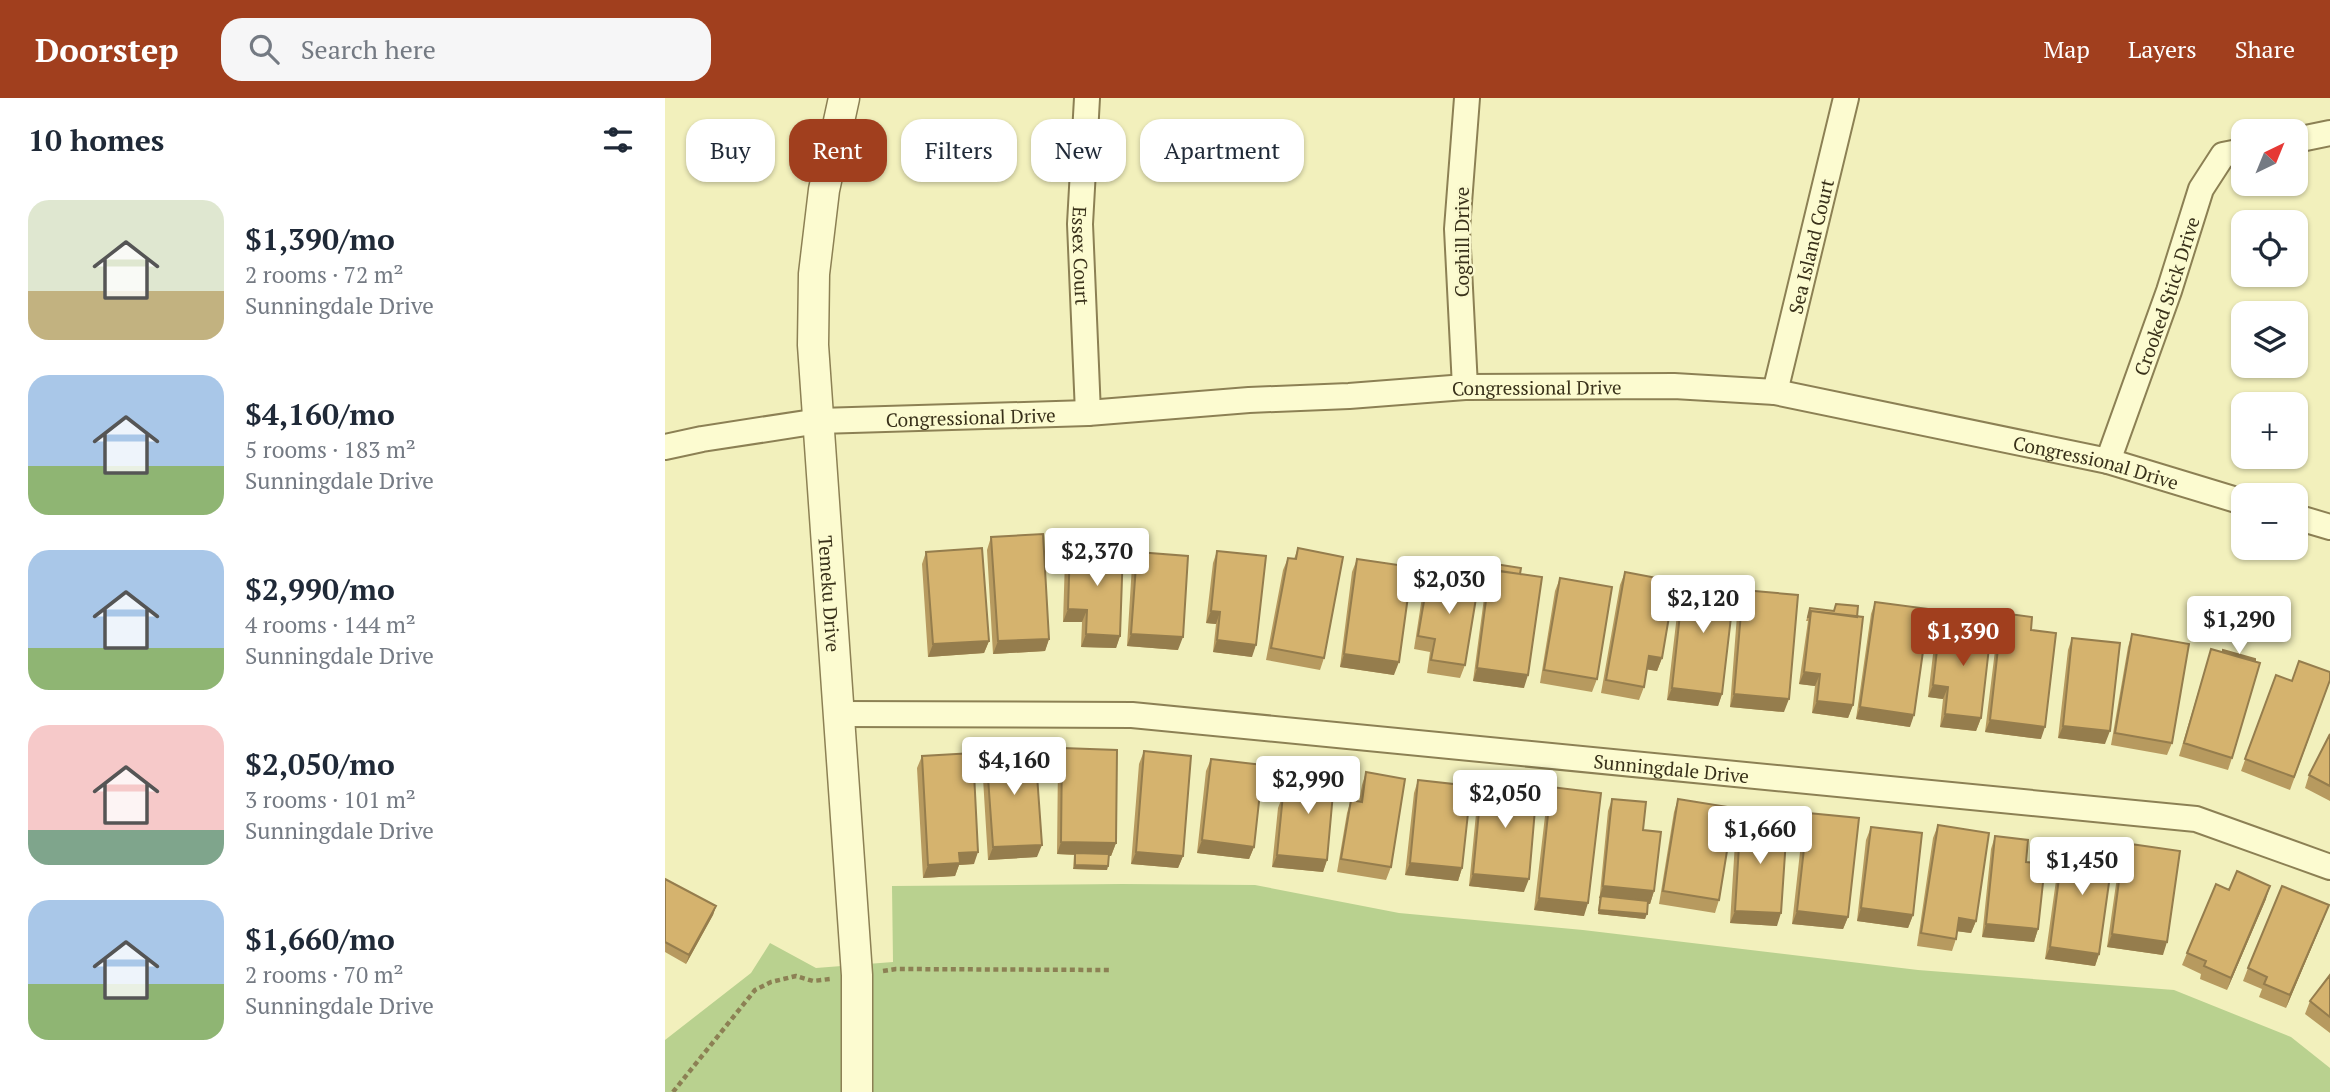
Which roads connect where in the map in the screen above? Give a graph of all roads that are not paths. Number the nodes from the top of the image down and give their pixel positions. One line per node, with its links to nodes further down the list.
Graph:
1 (843, 98): 11 (street, Temeku Drive)
2 (1087, 98): 10 (street, Essex Court)
3 (1467, 98): 8 (street, Coghill Drive)
4 (1846, 98): 9 (street, Sea Island Court)
5 (2330, 133): 6 (street)
6 (2308, 138)
7 (2231, 153): 13 (street, Crooked Stick Drive)
8 (1465, 387): 9 (street, Congressional Drive); 10 (street, Congressional Drive)
9 (1775, 392): 13 (street, Congressional Drive)
10 (1088, 413): 11 (street, Congressional Drive)
11 (819, 421): 12 (street, Congressional Drive); 17 (street, Temeku Drive)
12 (665, 447)
13 (2108, 461): 14 (street, Congressional Drive)
14 (2231, 498)
15 (2308, 521): 16 (street)
16 (2330, 527)
17 (838, 714): 18 (street, Sunningdale Drive); 19 (street, Temeku Drive)
18 (2330, 867)
19 (857, 1092)

